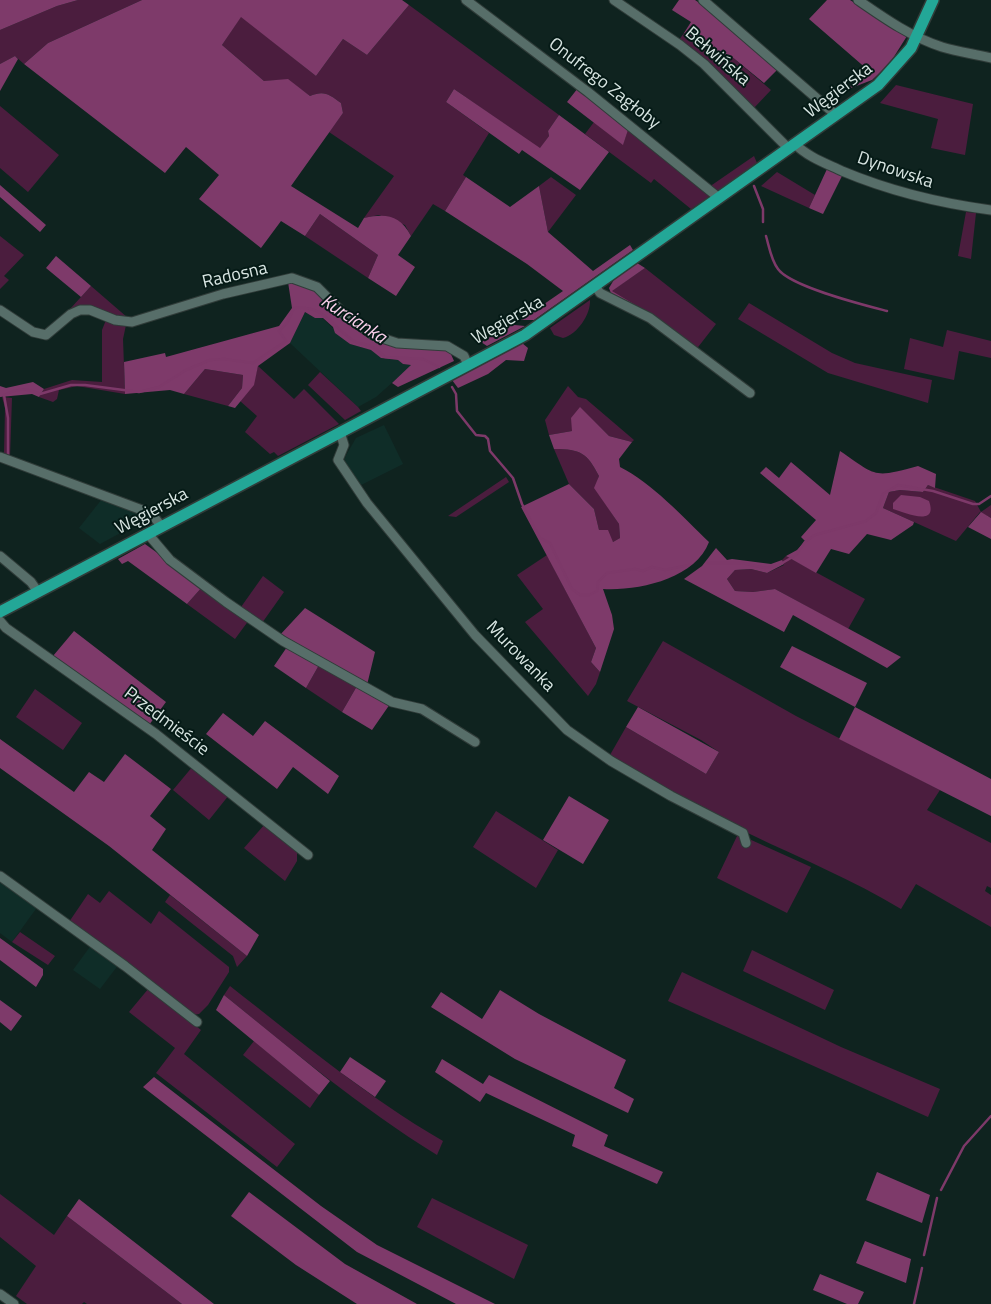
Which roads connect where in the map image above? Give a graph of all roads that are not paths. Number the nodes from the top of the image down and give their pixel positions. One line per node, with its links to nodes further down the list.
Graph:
1 (466, 0): 10 (street, Onufrego Zagłoby)
2 (614, 0): 9 (street, Bełwińska)
3 (703, 0): 8 (street)
4 (858, 0): 6 (street)
5 (933, 0): 6 (main road, Węgierska)
6 (917, 37): 7 (street); 8 (main road, Węgierska)
7 (991, 58)
8 (836, 115): 9 (main road, Węgierska)
9 (792, 147): 10 (main road, Węgierska); 11 (street, Dynowska)
10 (719, 198): 12 (main road, Węgierska)
11 (991, 210)
12 (596, 286): 14 (main road, Węgierska); 15 (street)
13 (0, 310): 14 (street, Radosna)
14 (468, 365): 16 (main road, Węgierska)
15 (750, 393)
16 (340, 432): 18 (main road, Węgierska); 25 (street, Murowanka)
17 (0, 458): 18 (street)
18 (162, 526): 19 (main road, Węgierska)
19 (148, 534): 21 (main road, Węgierska); 24 (street)
20 (0, 556): 21 (street)
21 (38, 592): 22 (main road, Węgierska)
22 (0, 612)
23 (0, 621): 26 (street, Przedmieście)
24 (475, 742)
25 (746, 843)
26 (308, 855)
27 (0, 876): 28 (street)
28 (197, 1022)
29 (0, 1294): 30 (street)
30 (10, 1303)

